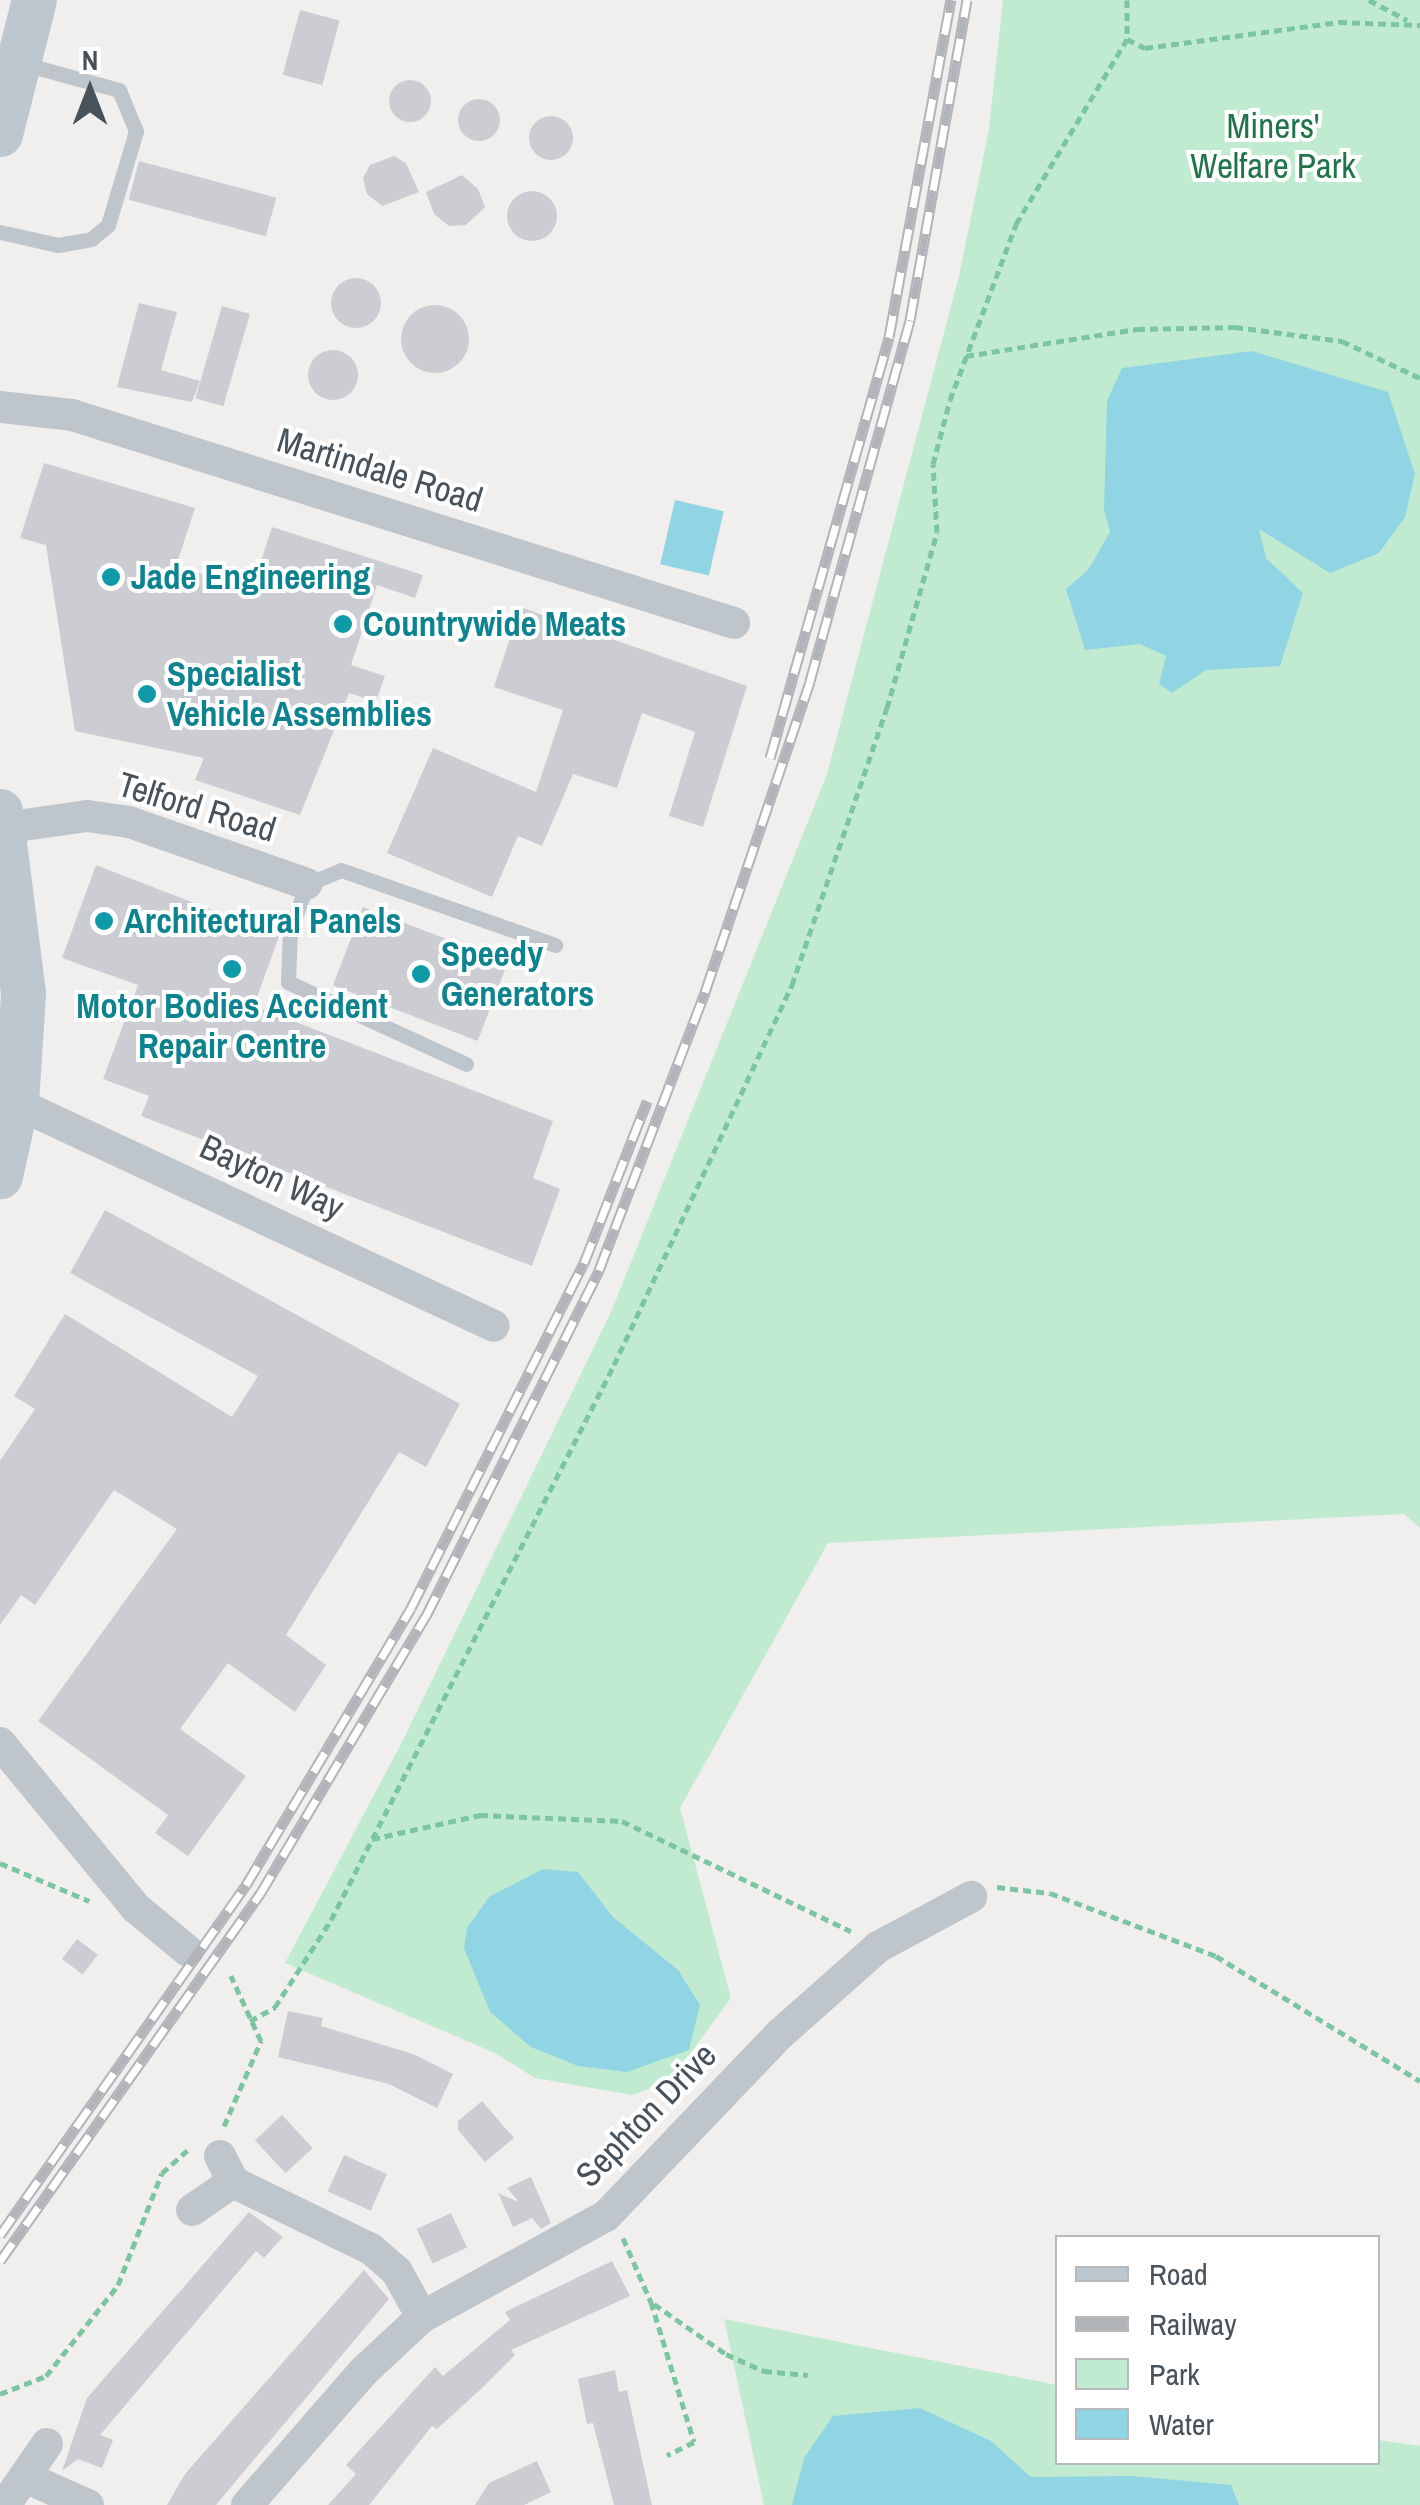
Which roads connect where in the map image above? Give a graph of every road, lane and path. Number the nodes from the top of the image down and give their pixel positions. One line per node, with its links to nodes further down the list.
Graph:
1 (34, 0): 7 (street)
2 (1127, 0): 6 (path)
3 (1370, 0): 4 (path)
4 (1407, 20): 5 (path); 6 (path)
5 (1420, 24)
6 (1126, 39): 10 (path)
7 (18, 63): 8 (street); 9 (lane)
8 (0, 134)
9 (0, 232)
10 (966, 356): 11 (path); 28 (path)
11 (1420, 378)
12 (0, 407): 13 (street, Martindale Road)
13 (734, 623)
14 (1, 820): 15 (street, Telford Road); 16 (street)
15 (307, 884): 17 (lane); 18 (lane)
16 (6, 886): 19 (street)
17 (555, 945)
18 (466, 1064)
19 (16, 1103): 20 (street); 21 (street, Bayton Way)
20 (0, 1176)
21 (494, 1326)
22 (0, 1743): 25 (street)
23 (0, 1863): 25 (path)
24 (970, 1898): 31 (street, Sephton Drive)
25 (136, 1908): 26 (street)
26 (188, 1951)
27 (230, 1976): 28 (path)
28 (250, 2021): 29 (path)
29 (217, 2153): 30 (street); 33 (street); 35 (path)
30 (192, 2210)
31 (606, 2216): 32 (path); 33 (street, Sephton Drive)
32 (651, 2302): 34 (path); 37 (path)
33 (422, 2318): 41 (street, Sephton Drive)
34 (808, 2374)
35 (0, 2394)
36 (46, 2444): 38 (street)
37 (668, 2455)
38 (25, 2477): 39 (street); 40 (street)
39 (5, 2505)
40 (88, 2505)
41 (247, 2505)

